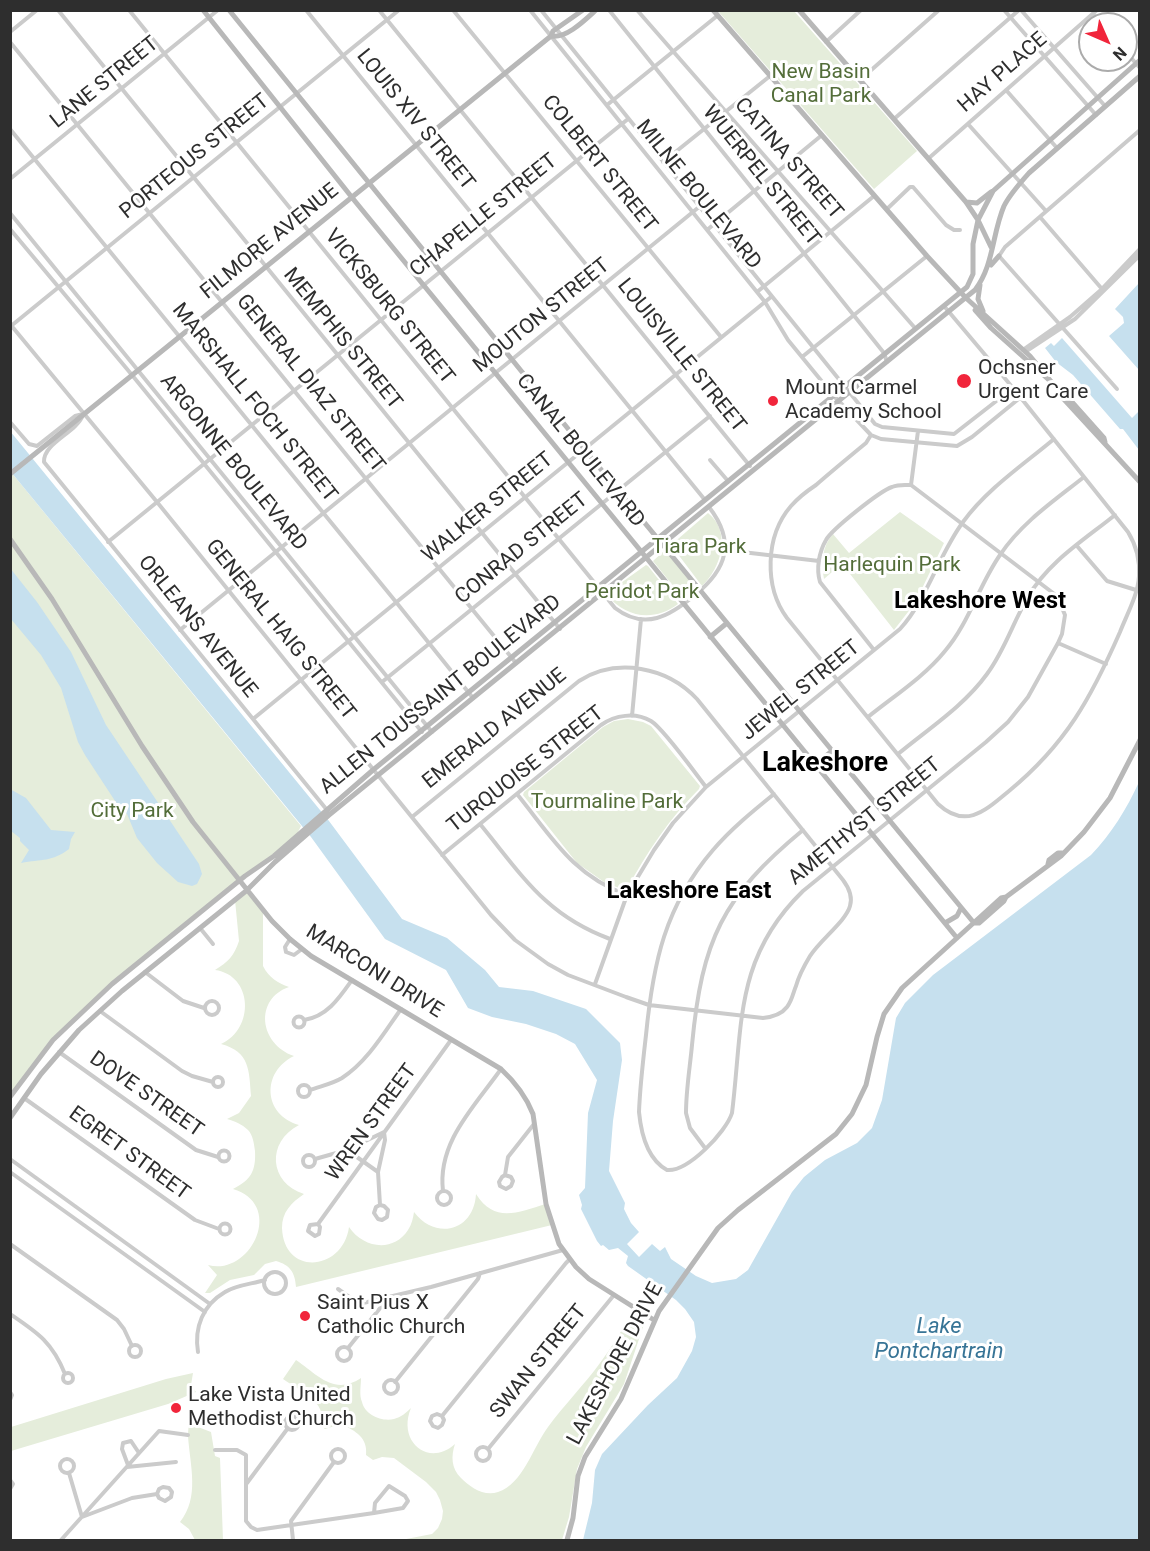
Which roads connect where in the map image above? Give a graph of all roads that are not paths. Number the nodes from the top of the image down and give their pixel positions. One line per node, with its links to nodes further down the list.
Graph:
1 (37, 10): 28 (street)
2 (58, 10): 44 (street, MEMPHIS STREET)
3 (129, 10): 35 (street, VICKSBURG STREET)
4 (202, 10): 23 (main road, CANAL BOULEVARD)
5 (218, 10): 23 (street, LANE STREET)
6 (229, 10): 46 (main road, CANAL BOULEVARD)
7 (306, 10): 36 (street, LOUIS XIV STREET)
8 (379, 10): 25 (street, LOUISVILLE STREET)
9 (399, 10): 25 (street, PORTEOUS STREET)
10 (453, 10): 39 (street, COLBERT STREET)
11 (531, 10): 30 (street, MILNE BOULEVARD)
12 (541, 10): 27 (street, MILNE BOULEVARD)
13 (583, 10): 27 (main road, FILMORE AVENUE)
14 (596, 10): 29 (main road)
15 (609, 10): 38 (street, WUERPEL STREET)
16 (637, 10): 34 (street, CATINA STREET)
17 (799, 10): 32 (main road)
18 (861, 10): 32 (street)
19 (939, 10): 43 (street)
20 (1004, 10): 24 (street)
21 (1020, 10): 24 (street); 33 (street)
22 (715, 13): 34 (street); 41 (main road)
23 (209, 18): 35 (street, LANE STREET); 51 (main road, CANAL BOULEVARD)
24 (1010, 18): 37 (street); 57 (street)
25 (387, 20): 36 (street, PORTEOUS STREET); 53 (street, LOUISVILLE STREET)
26 (1078, 27): 33 (street, HAY PLACE)
27 (556, 29): 29 (street, MILNE BOULEVARD); 30 (main road, FILMORE AVENUE)
28 (10, 32)
29 (561, 35): 30 (main road); 48 (street, MILNE BOULEVARD)
30 (551, 36): 39 (main road, FILMORE AVENUE); 49 (street, MILNE BOULEVARD)
31 (10, 42): 58 (street, GENERAL DIAZ STREET)
32 (826, 42): 43 (main road)
33 (1054, 48): 37 (street, HAY PLACE); 47 (street)
34 (674, 51): 38 (street); 54 (street, CATINA STREET)
35 (164, 54): 44 (street, LANE STREET); 66 (street, VICKSBURG STREET)
36 (343, 56): 46 (street, PORTEOUS STREET); 67 (street, LOUIS XIV STREET)
37 (1044, 57): 45 (street, HAY PLACE); 50 (street)
38 (654, 67): 48 (street); 62 (street, WUERPEL STREET)
39 (504, 72): 53 (main road, FILMORE AVENUE); 71 (street, COLBERT STREET)
40 (1128, 72): 47 (main road)
41 (770, 76): 54 (street); 64 (main road)
42 (1140, 76): 52 (main road, ALLEN TOUSSAINT BOULEVARD)
43 (860, 80): 57 (main road)
44 (122, 89): 58 (street, LANE STREET); 75 (street, MEMPHIS STREET)
45 (1006, 90): 60 (street, HAY PLACE); 65 (street)
46 (297, 94): 51 (street, PORTEOUS STREET); 78 (main road, CANAL BOULEVARD)
47 (1097, 97): 50 (main road); 52 (street)
48 (613, 100): 49 (street); 56 (street, MILNE BOULEVARD)
49 (607, 105): 59 (street, MILNE BOULEVARD)
50 (1087, 105): 55 (street); 65 (main road)
51 (280, 107): 66 (street, PORTEOUS STREET); 82 (main road, CANAL BOULEVARD)
52 (1106, 107): 55 (main road, ALLEN TOUSSAINT BOULEVARD)
53 (460, 108): 67 (main road, FILMORE AVENUE); 83 (street, LOUISVILLE STREET)
54 (726, 112): 62 (street); 73 (street, CATINA STREET)
55 (1096, 115): 68 (main road, ALLEN TOUSSAINT BOULEVARD)
56 (628, 119): 59 (street, CHAPELLE STREET); 72 (street, MILNE BOULEVARD)
57 (894, 119): 69 (main road)
58 (78, 124): 70 (street, LANE STREET); 89 (street, GENERAL DIAZ STREET)
59 (622, 124): 71 (street, CHAPELLE STREET); 90 (street, MILNE BOULEVARD)
60 (968, 124): 69 (street, HAY PLACE); 74 (street)
61 (10, 129): 70 (street, MARSHALL FOCH STREET)
62 (704, 129): 72 (street); 80 (street, WUERPEL STREET)
63 (1140, 130): 87 (street)
64 (822, 135): 73 (street); 81 (main road)
65 (1049, 139): 68 (street); 74 (main road)
66 (236, 143): 75 (street, PORTEOUS STREET); 98 (street, VICKSBURG STREET)
67 (415, 145): 78 (main road, FILMORE AVENUE); 99 (street, LOUIS XIV STREET)
68 (1058, 148): 77 (main road, ALLEN TOUSSAINT BOULEVARD)
69 (929, 158): 84 (main road)
70 (35, 159): 76 (street, LANE STREET); 100 (street, MARSHALL FOCH STREET)
71 (577, 160): 83 (street, CHAPELLE STREET); 101 (street, COLBERT STREET)
72 (663, 162): 85 (street, MILNE BOULEVARD)
73 (778, 172): 80 (street); 97 (street, CATINA STREET)
74 (1011, 172): 77 (street); 79 (main road)
75 (194, 177): 89 (street, PORTEOUS STREET); 108 (street, MEMPHIS STREET)
76 (10, 179)
77 (1020, 182): 87 (street); 102 (main road, ALLEN TOUSSAINT BOULEVARD)
78 (369, 183): 82 (main road, FILMORE AVENUE); 110 (main road, CANAL BOULEVARD)
79 (993, 191): 84 (main road); 92 (main road, ALLEN TOUSSAINT BOULEVARD)
80 (754, 193): 93 (street); 104 (street, WUERPEL STREET)
81 (875, 195): 86 (main road); 97 (street)
82 (352, 197): 98 (main road, FILMORE AVENUE); 113 (main road, CANAL BOULEVARD)
83 (532, 197): 99 (street, CHAPELLE STREET); 114 (street, LOUISVILLE STREET)
84 (966, 202): 92 (main road)
85 (699, 207): 90 (street, MOUTON STREET); 93 (street, MILNE BOULEVARD)
86 (887, 208): 96 (street); 106 (main road)
87 (1046, 212): 91 (street)
88 (10, 213): 111 (street, ARGONNE BOULEVARD)
89 (150, 213): 100 (street, PORTEOUS STREET); 123 (street, GENERAL DIAZ STREET)
90 (693, 213): 95 (street, MILNE BOULEVARD); 101 (street, MOUTON STREET)
91 (1040, 217): 107 (street); 117 (street)
92 (978, 220): 102 (main road); 120 (main road, ALLEN TOUSSAINT BOULEVARD)
93 (713, 225): 95 (street); 116 (street, MILNE BOULEVARD)
94 (10, 229): 115 (street, ARGONNE BOULEVARD)
95 (707, 230): 118 (street, MILNE BOULEVARD)
96 (960, 230)
97 (831, 231): 104 (street); 119 (street, CATINA STREET)
98 (309, 232): 108 (main road, FILMORE AVENUE); 129 (street, VICKSBURG STREET)
99 (487, 233): 110 (street, CHAPELLE STREET); 130 (street, LOUIS XIV STREET)
100 (108, 247): 111 (street, PORTEOUS STREET); 134 (street, MARSHALL FOCH STREET)
101 (649, 248): 114 (street, MOUTON STREET); 135 (street, COLBERT STREET)
102 (992, 249): 109 (main road, ALLEN TOUSSAINT BOULEVARD)
103 (1140, 249): 117 (street)
104 (804, 254): 116 (street); 127 (street, WUERPEL STREET)
105 (1140, 255): 117 (street)
106 (927, 256): 119 (street); 120 (main road)
107 (999, 256): 109 (main road); 132 (street)
108 (265, 267): 123 (main road, FILMORE AVENUE); 139 (street, MEMPHIS STREET)
109 (986, 271): 112 (main road, ALLEN TOUSSAINT BOULEVARD)
110 (440, 272): 113 (street, CHAPELLE STREET); 141 (main road, CANAL BOULEVARD)
111 (66, 281): 115 (street, PORTEOUS STREET); 143 (street, ARGONNE BOULEVARD)
112 (980, 283): 122 (main road, ALLEN TOUSSAINT BOULEVARD); 128 (main road)
113 (424, 284): 129 (street, CHAPELLE STREET); 144 (main road, CANAL BOULEVARD)
114 (604, 285): 130 (street, MOUTON STREET); 145 (street, LOUISVILLE STREET)
115 (58, 287): 131 (street, PORTEOUS STREET); 146 (street, ARGONNE BOULEVARD)
116 (763, 287): 118 (street); 121 (street, MILNE BOULEVARD)
117 (1103, 290): 132 (street)
118 (757, 292): 124 (street, MILNE BOULEVARD)
119 (884, 292): 127 (street); 133 (street, CATINA STREET)
120 (960, 292): 122 (main road); 125 (main road, ALLEN TOUSSAINT BOULEVARD)
121 (771, 297): 124 (street, WALKER STREET); 136 (street, MILNE BOULEVARD)
122 (966, 298): 126 (main road, ALLEN TOUSSAINT BOULEVARD); 128 (main road); 137 (main road)
123 (223, 301): 134 (main road, FILMORE AVENUE); 150 (street, GENERAL DIAZ STREET)
124 (765, 302): 135 (street, WALKER STREET); 140 (street, MILNE BOULEVARD)
125 (944, 306): 126 (street); 133 (main road, ALLEN TOUSSAINT BOULEVARD)
126 (949, 313): 142 (main road, ALLEN TOUSSAINT BOULEVARD); 148 (street)
127 (854, 316): 136 (street); 138 (street, WUERPEL STREET)
128 (987, 317): 137 (main road)
129 (380, 321): 139 (street, CHAPELLE STREET); 155 (street, VICKSBURG STREET)
130 (559, 322): 141 (street, MOUTON STREET); 156 (street, LOUIS XIV STREET)
131 (11, 326): 157 (street, GENERAL HAIG STREET)
132 (1061, 326): 137 (street); 149 (street)
133 (915, 328): 138 (main road, ALLEN TOUSSAINT BOULEVARD)
134 (180, 336): 143 (main road, FILMORE AVENUE); 160 (street, MARSHALL FOCH STREET)
135 (721, 338): 145 (street, WALKER STREET)
136 (813, 349): 140 (street); 147 (street, MILNE BOULEVARD)
137 (1023, 352): 178 (main road)
138 (884, 353): 142 (street, WUERPEL STREET); 147 (main road, ALLEN TOUSSAINT BOULEVARD)
139 (337, 356): 150 (street, CHAPELLE STREET); 165 (street, MEMPHIS STREET)
140 (802, 357): 152 (street, MILNE BOULEVARD)
141 (512, 360): 144 (street, MOUTON STREET); 166 (main road, CANAL BOULEVARD)
142 (887, 362): 151 (main road, ALLEN TOUSSAINT BOULEVARD)
143 (138, 370): 146 (main road, FILMORE AVENUE); 168 (street, ARGONNE BOULEVARD)
144 (496, 373): 155 (street, MOUTON STREET); 170 (main road, CANAL BOULEVARD)
145 (676, 374): 156 (street, WALKER STREET); 158 (street, LOUISVILLE STREET)
146 (132, 375): 157 (main road, FILMORE AVENUE); 171 (street, ARGONNE BOULEVARD)
147 (844, 386): 151 (street, MILNE BOULEVARD); 152 (main road, ALLEN TOUSSAINT BOULEVARD)
148 (1013, 388): 153 (street); 161 (street, MILNE BOULEVARD)
149 (1117, 389)
150 (295, 390): 160 (street, CHAPELLE STREET); 176 (street, GENERAL DIAZ STREET)
151 (849, 393): 154 (main road, ALLEN TOUSSAINT BOULEVARD); 161 (street, MILNE BOULEVARD)
152 (833, 395): 154 (street, MILNE BOULEVARD); 172 (main road, ALLEN TOUSSAINT BOULEVARD)
153 (1020, 397): 163 (street); 164 (street)
154 (840, 401): 162 (street, MILNE BOULEVARD); 173 (main road, ALLEN TOUSSAINT BOULEVARD)
155 (452, 409): 165 (street, MOUTON STREET); 182 (street, VICKSBURG STREET)
156 (631, 410): 166 (street, WALKER STREET); 167 (street, LOUIS XIV STREET)
157 (84, 414): 159 (street); 174 (main road, FILMORE AVENUE); 184 (street, GENERAL HAIG STREET); 196 (street, ORLEANS AVENUE)
158 (710, 416): 167 (street, CONRAD STREET); 172 (street, LOUISVILLE STREET)
159 (10, 422)
160 (252, 425): 168 (street, CHAPELLE STREET); 187 (street, MARSHALL FOCH STREET)
161 (918, 431): 164 (street)
162 (871, 435): 164 (street); 204 (street)
163 (1054, 439): 175 (street); 190 (street, JEWEL STREET)
164 (916, 443): 180 (street)
165 (409, 444): 176 (street, MOUTON STREET); 192 (street, MEMPHIS STREET)
166 (584, 449): 170 (street, WALKER STREET); 181 (main road, CANAL BOULEVARD)
167 (665, 452): 181 (street, CONRAD STREET); 183 (street, LOUIS XIV STREET)
168 (211, 459): 171 (street, CHAPELLE STREET); 199 (street, ARGONNE BOULEVARD)
169 (710, 460): 177 (street)
170 (568, 461): 182 (street, WALKER STREET); 185 (main road, CANAL BOULEVARD)
171 (204, 464): 184 (street, CHAPELLE STREET); 201 (street, ARGONNE BOULEVARD)
172 (749, 464): 173 (street, LOUISVILLE STREET); 177 (main road, ALLEN TOUSSAINT BOULEVARD)
173 (754, 471): 179 (main road, ALLEN TOUSSAINT BOULEVARD)
174 (10, 474)
175 (1084, 477): 188 (street); 203 (street)
176 (367, 479): 187 (street, MOUTON STREET); 208 (street, GENERAL DIAZ STREET)
177 (730, 479): 179 (main road); 183 (main road, ALLEN TOUSSAINT BOULEVARD)
178 (1140, 482)
179 (738, 484): 186 (main road, ALLEN TOUSSAINT BOULEVARD)
180 (911, 485): 190 (street); 206 (street)
181 (618, 490): 185 (street, CONRAD STREET); 193 (main road, CANAL BOULEVARD)
182 (524, 498): 192 (street, WALKER STREET); 195 (street, VICKSBURG STREET)
183 (705, 500): 189 (main road, ALLEN TOUSSAINT BOULEVARD)
184 (157, 502): 196 (street, CHAPELLE STREET); 214 (street, GENERAL HAIG STREET)
185 (602, 503): 195 (street, CONRAD STREET); 202 (main road, CANAL BOULEVARD)
186 (709, 507): 191 (main road, ALLEN TOUSSAINT BOULEVARD); 200 (street)
187 (324, 513): 199 (street, MOUTON STREET); 217 (street, MARSHALL FOCH STREET)
188 (1115, 515): 198 (street); 213 (street)
189 (683, 518): 191 (main road); 193 (main road, ALLEN TOUSSAINT BOULEVARD)
190 (962, 523): 203 (street); 232 (street, JEWEL STREET)
191 (688, 524): 197 (main road, ALLEN TOUSSAINT BOULEVARD)
192 (481, 533): 208 (street, WALKER STREET); 210 (street, MEMPHIS STREET)
193 (658, 538): 197 (main road, CANAL BOULEVARD); 202 (main road, ALLEN TOUSSAINT BOULEVARD)
194 (10, 539): 275 (main road, MARCONI DRIVE)
195 (557, 539): 210 (street, CONRAD STREET); 212 (street, VICKSBURG STREET)
196 (108, 542): 226 (street, ORLEANS AVENUE)
197 (663, 544): 205 (main road, ALLEN TOUSSAINT BOULEVARD); 215 (main road, CANAL BOULEVARD)
198 (1077, 546): 211 (street); 213 (street)
199 (282, 547): 201 (street, MOUTON STREET); 227 (street, ARGONNE BOULEVARD)
200 (725, 550): 204 (street); 215 (street)
201 (276, 552): 214 (street, MOUTON STREET); 229 (street, ARGONNE BOULEVARD)
202 (641, 552): 205 (main road, CANAL BOULEVARD); 207 (main road, ALLEN TOUSSAINT BOULEVARD)
203 (1001, 552): 211 (street); 245 (street)
204 (771, 556): 206 (street); 239 (street)
205 (646, 558): 209 (main road, ALLEN TOUSSAINT BOULEVARD); 218 (main road, CANAL BOULEVARD)
206 (819, 561): 232 (street)
207 (623, 566): 209 (main road); 212 (main road, ALLEN TOUSSAINT BOULEVARD)
208 (439, 567): 217 (street, WALKER STREET); 220 (street, GENERAL DIAZ STREET)
209 (628, 573): 216 (main road, ALLEN TOUSSAINT BOULEVARD)
210 (514, 574): 220 (street, CONRAD STREET); 223 (street, MEMPHIS STREET)
211 (1039, 581): 231 (street, AMETHYST STREET); 255 (street)
212 (598, 588): 216 (street, VICKSBURG STREET); 219 (main road, ALLEN TOUSSAINT BOULEVARD)
213 (1136, 590): 235 (street)
214 (229, 591): 226 (street, MOUTON STREET); 238 (street, GENERAL HAIG STREET)
215 (701, 591): 218 (street); 224 (main road, CANAL BOULEVARD)
216 (602, 594): 221 (main road, ALLEN TOUSSAINT BOULEVARD); 222 (street, VICKSBURG STREET)
217 (396, 602): 227 (street, WALKER STREET); 230 (street, MARSHALL FOCH STREET)
218 (684, 604): 222 (street); 228 (main road, CANAL BOULEVARD)
219 (575, 606): 221 (main road); 223 (main road, ALLEN TOUSSAINT BOULEVARD)
220 (473, 608): 230 (street, CONRAD STREET); 233 (street, GENERAL DIAZ STREET)
221 (580, 612): 225 (main road, ALLEN TOUSSAINT BOULEVARD)
222 (641, 619): 236 (street)
223 (555, 623): 225 (street, MEMPHIS STREET); 233 (main road, ALLEN TOUSSAINT BOULEVARD)
224 (727, 623): 228 (main road); 243 (main road, CANAL BOULEVARD)
225 (560, 629): 234 (main road, ALLEN TOUSSAINT BOULEVARD)
226 (180, 630): 246 (street, ORLEANS AVENUE)
227 (354, 636): 229 (street, WALKER STREET); 237 (street, ARGONNE BOULEVARD)
228 (710, 637): 247 (main road, CANAL BOULEVARD)
229 (348, 641): 238 (street, WALKER STREET); 240 (street, ARGONNE BOULEVARD)
230 (430, 643): 237 (street, CONRAD STREET); 241 (street, MARSHALL FOCH STREET)
231 (1058, 643): 235 (street); 261 (street, AMETHYST STREET)
232 (874, 650): 239 (street, JEWEL STREET)
233 (512, 657): 234 (street, GENERAL DIAZ STREET); 241 (main road, ALLEN TOUSSAINT BOULEVARD)
234 (516, 663): 242 (main road, ALLEN TOUSSAINT BOULEVARD)
235 (1106, 664): 261 (street)
236 (637, 668): 244 (street); 256 (street, EMERALD AVENUE); 267 (street, EMERALD AVENUE)
237 (388, 677): 240 (street, CONRAD STREET); 248 (street, ARGONNE BOULEVARD)
238 (301, 680): 246 (street, WALKER STREET); 258 (street, GENERAL HAIG STREET)
239 (838, 680): 243 (street, JEWEL STREET); 245 (street)
240 (382, 682): 249 (street, ARGONNE BOULEVARD)
241 (468, 693): 242 (street, MARSHALL FOCH STREET); 248 (main road, ALLEN TOUSSAINT BOULEVARD)
242 (473, 698): 250 (main road, ALLEN TOUSSAINT BOULEVARD)
243 (799, 711): 247 (street, JEWEL STREET); 254 (main road, CANAL BOULEVARD)
244 (632, 717): 260 (street); 262 (street, TURQUOISE STREET)
245 (868, 717): 255 (street)
246 (252, 719): 266 (street, ORLEANS AVENUE)
247 (782, 725): 256 (street, JEWEL STREET); 257 (main road, CANAL BOULEVARD)
248 (427, 727): 249 (main road, ALLEN TOUSSAINT BOULEVARD); 250 (street, ARGONNE BOULEVARD)
249 (421, 732): 251 (street, ARGONNE BOULEVARD); 258 (main road, ALLEN TOUSSAINT BOULEVARD)
250 (432, 732): 251 (main road, ALLEN TOUSSAINT BOULEVARD)
251 (425, 737): 259 (main road, ALLEN TOUSSAINT BOULEVARD)
252 (1140, 740): 253 (main road, LAKESHORE DRIVE)
253 (1138, 749): 282 (main road, LAKESHORE DRIVE)
254 (832, 751): 257 (main road); 268 (main road, CANAL BOULEVARD)
255 (898, 754): 261 (street)
256 (744, 757): 260 (street, JEWEL STREET); 263 (street, EMERALD AVENUE)
257 (814, 765): 272 (main road, CANAL BOULEVARD)
258 (373, 770): 259 (street, GENERAL HAIG STREET); 264 (main road, ALLEN TOUSSAINT BOULEVARD)
259 (378, 776): 265 (main road, ALLEN TOUSSAINT BOULEVARD); 267 (street, GENERAL HAIG STREET)
260 (706, 787): 277 (street, JEWEL STREET)
261 (927, 790): 268 (street, AMETHYST STREET)
262 (517, 794): 269 (street, TURQUOISE STREET); 277 (street)
263 (774, 794): 270 (street, EMERALD AVENUE); 295 (street)
264 (343, 795): 265 (main road); 266 (main road, ALLEN TOUSSAINT BOULEVARD)
265 (348, 801): 266 (main road, ALLEN TOUSSAINT BOULEVARD)
266 (327, 812): 271 (main road, ALLEN TOUSSAINT BOULEVARD)
267 (412, 817): 273 (street, GENERAL HAIG STREET)
268 (890, 820): 272 (street, AMETHYST STREET); 279 (main road, CANAL BOULEVARD)
269 (480, 824): 273 (street, TURQUOISE STREET); 286 (street)
270 (803, 830): 274 (street, EMERALD AVENUE); 299 (street)
271 (303, 834): 275 (main road, ALLEN TOUSSAINT BOULEVARD); 276 (main road, ALLEN TOUSSAINT BOULEVARD)
272 (872, 835): 274 (street, AMETHYST STREET); 281 (main road, CANAL BOULEVARD)
273 (442, 855): 292 (street, GENERAL HAIG STREET)
274 (832, 867): 294 (street, EMERALD AVENUE); 300 (street, AMETHYST STREET)
275 (238, 881): 276 (main road, MARCONI DRIVE); 278 (main road, ALLEN TOUSSAINT BOULEVARD)
276 (246, 891): 280 (main road, ALLEN TOUSSAINT BOULEVARD); 285 (main road, MARCONI DRIVE)
277 (627, 895): 286 (street, JEWEL STREET)
278 (212, 903): 280 (main road); 291 (main road, ALLEN TOUSSAINT BOULEVARD)
279 (961, 908): 281 (main road); 282 (main road, CANAL BOULEVARD)
280 (219, 912): 283 (main road, ALLEN TOUSSAINT BOULEVARD)
281 (945, 923): 284 (main road, CANAL BOULEVARD)
282 (974, 923): 284 (main road, LAKESHORE DRIVE)
283 (200, 928): 287 (street); 289 (main road, ALLEN TOUSSAINT BOULEVARD)
284 (957, 938): 342 (main road, LAKESHORE DRIVE)
285 (290, 939): 288 (main road, MARCONI DRIVE); 288 (street)
286 (610, 939): 292 (street, JEWEL STREET)
287 (213, 944)
288 (303, 949): 290 (main road, MARCONI DRIVE)
289 (145, 972): 293 (main road, ALLEN TOUSSAINT BOULEVARD); 296 (street)
290 (352, 980): 297 (main road, MARCONI DRIVE); 301 (street)
291 (112, 984): 293 (main road); 304 (main road, ALLEN TOUSSAINT BOULEVARD)
292 (595, 984): 295 (street, GENERAL HAIG STREET)
293 (120, 992): 298 (main road, ALLEN TOUSSAINT BOULEVARD)
294 (793, 995): 300 (street, GENERAL HAIG STREET)
295 (649, 1005): 299 (street, GENERAL HAIG STREET); 314 (street, AMETHYST STREET)
296 (204, 1008)
297 (401, 1009): 302 (main road, MARCONI DRIVE); 308 (street)
298 (99, 1011): 303 (main road, ALLEN TOUSSAINT BOULEVARD); 307 (street)
299 (695, 1011): 300 (street, GENERAL HAIG STREET); 314 (street)
300 (742, 1015): 314 (street, AMETHYST STREET)
301 (304, 1020)
302 (451, 1040): 305 (main road, MARCONI DRIVE); 313 (street, WREN STREET)
303 (59, 1052): 306 (main road, ALLEN TOUSSAINT BOULEVARD); 316 (street, DOVE STREET)
304 (31, 1067): 306 (main road); 309 (main road, ALLEN TOUSSAINT BOULEVARD)
305 (501, 1069): 312 (main road, MARCONI DRIVE); 323 (street)
306 (41, 1074): 310 (main road, ALLEN TOUSSAINT BOULEVARD)
307 (213, 1082)
308 (310, 1090)
309 (10, 1097)
310 (24, 1098): 311 (main road, ALLEN TOUSSAINT BOULEVARD); 328 (street, EGRET STREET)
311 (10, 1118)
312 (534, 1124): 322 (street); 331 (main road, MARCONI DRIVE)
313 (384, 1132): 315 (street); 319 (street, WREN STREET); 321 (street)
314 (705, 1148)
315 (347, 1150): 318 (street); 319 (street)
316 (218, 1156)
317 (10, 1159): 324 (street)
318 (315, 1159)
319 (362, 1162): 321 (street); 327 (street, WREN STREET)
320 (10, 1172): 326 (street)
321 (378, 1172): 325 (street)
322 (505, 1175)
323 (442, 1191)
324 (69, 1202): 326 (street); 330 (street)
325 (380, 1205)
326 (63, 1210): 332 (street)
327 (318, 1224)
328 (219, 1229)
329 (10, 1244): 343 (street)
330 (129, 1245): 332 (street); 339 (street)
331 (563, 1250): 333 (main road, MARCONI DRIVE); 334 (street)
332 (123, 1254): 340 (street)
333 (570, 1259): 337 (main road, MARCONI DRIVE); 350 (street)
334 (480, 1272): 338 (street); 347 (street)
335 (265, 1280): 335 (street); 339 (street)
336 (338, 1289): 338 (street)
337 (614, 1295): 342 (main road, MARCONI DRIVE); 353 (street, SWAN STREET)
338 (390, 1296): 344 (street)
339 (210, 1304): 340 (street)
340 (205, 1312): 345 (street)
341 (10, 1314): 346 (street)
342 (654, 1320): 369 (main road, LAKESHORE DRIVE)
343 (132, 1346)
344 (348, 1348)
345 (198, 1352)
346 (65, 1374)
347 (395, 1382)
348 (10, 1392): 349 (street)
349 (10, 1400)
350 (442, 1416)
351 (288, 1428): 361 (street)
352 (188, 1435): 355 (street)
353 (488, 1449)
354 (215, 1450): 361 (street)
355 (139, 1453): 358 (street); 358 (street)
356 (176, 1462): 358 (street)
357 (334, 1462): 366 (street)
358 (127, 1466): 365 (street)
359 (69, 1473): 365 (street)
360 (10, 1480): 362 (street)
361 (246, 1484): 366 (street)
362 (10, 1489)
363 (157, 1494): 365 (street)
364 (374, 1513): 364 (street); 366 (street)
365 (81, 1517): 367 (street)
366 (291, 1526): 368 (street)
367 (61, 1540)
368 (293, 1540)
369 (567, 1540)

